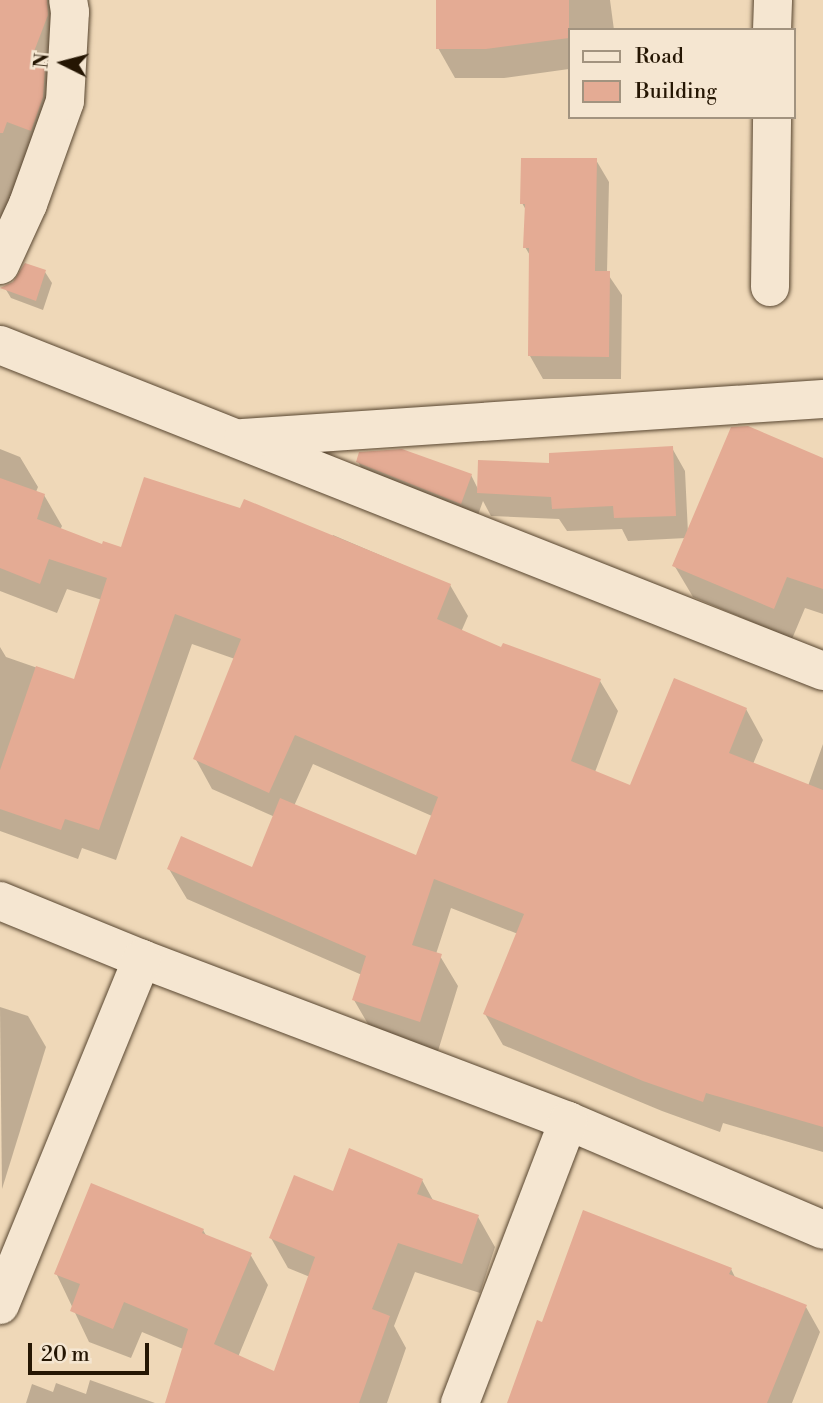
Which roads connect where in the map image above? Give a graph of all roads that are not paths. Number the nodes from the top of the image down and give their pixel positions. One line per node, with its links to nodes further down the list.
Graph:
1 (68, 0): 5 (street)
2 (773, 0): 3 (street)
3 (772, 28)
4 (772, 119): 6 (street)
5 (0, 265)
6 (770, 287)
7 (0, 345): 9 (street)
8 (823, 399): 9 (street)
9 (234, 438): 10 (street)
10 (823, 671)
11 (0, 901): 12 (street)
12 (142, 959): 13 (street); 15 (street)
13 (568, 1121): 14 (street); 16 (street)
14 (823, 1230)
15 (0, 1305)
16 (460, 1403)

